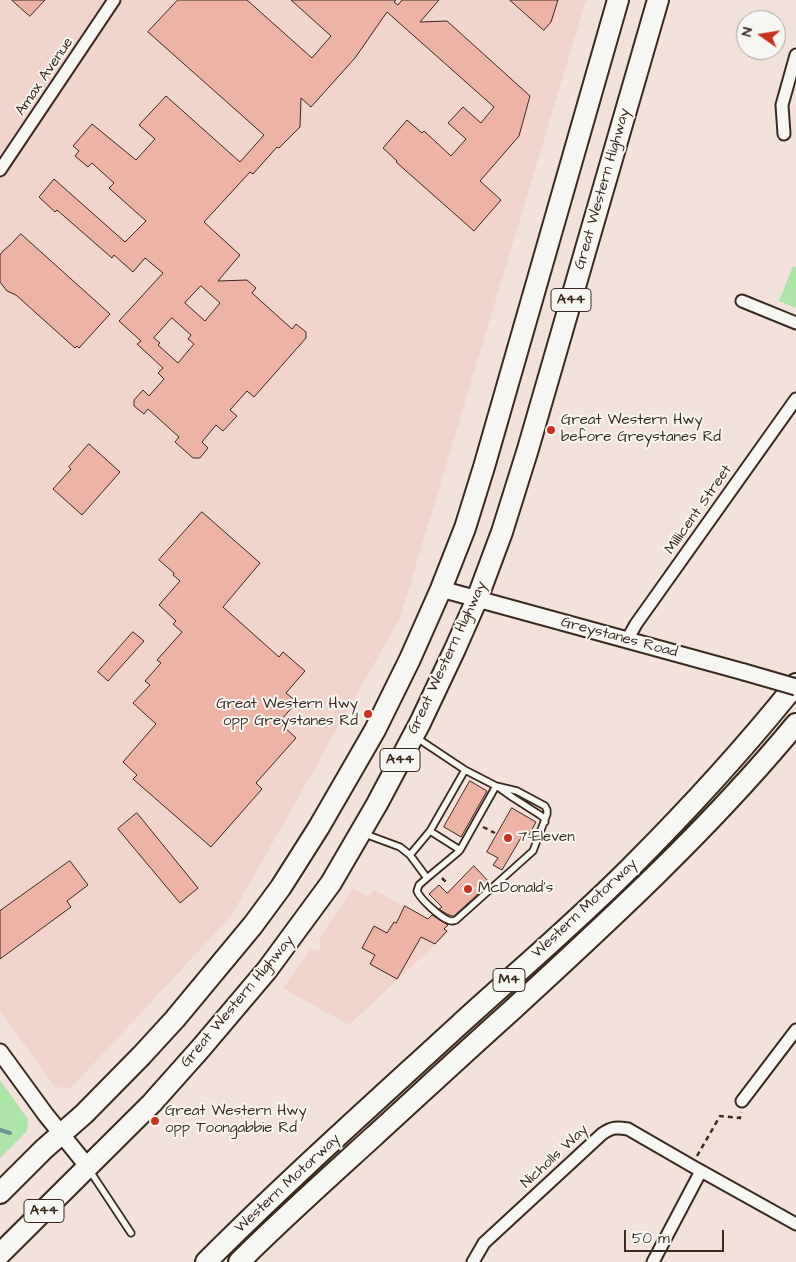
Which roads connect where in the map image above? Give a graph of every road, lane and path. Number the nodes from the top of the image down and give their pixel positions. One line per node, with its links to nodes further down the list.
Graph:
1 (114, 0): 6 (street, Amax Avenue)
2 (618, 0): 10 (highway, A44)
3 (658, 0): 11 (highway, Great Western Highway / A44)
4 (796, 55): 5 (street)
5 (784, 134)
6 (0, 170)
7 (742, 301): 8 (street)
8 (796, 324)
9 (796, 398): 12 (street, Millicent Street)
10 (441, 589): 11 (main road, Greystanes Road); 30 (highway, A44)
11 (477, 598): 12 (main road, Greystanes Road); 15 (highway, Great Western Highway / A44)
12 (627, 640): 13 (main road, Greystanes Road, bridge)
13 (796, 685): 37 (highway, Western Motorway / M4)
14 (796, 724): 38 (highway, Western Motorway / M4)
15 (413, 736): 16 (lane); 21 (highway, Great Western Highway / A44)
16 (464, 770): 17 (lane); 20 (lane)
17 (496, 786): 18 (lane); 18 (lane); 19 (lane)
18 (545, 822): 25 (lane)
19 (475, 823): 22 (path); 23 (lane)
20 (430, 831): 23 (lane); 24 (lane)
21 (361, 832): 24 (lane); 31 (highway, Great Western Highway / A44)
22 (495, 833)
23 (460, 850): 25 (lane)
24 (410, 855): 25 (lane)
25 (427, 878)
26 (796, 1030): 27 (street)
27 (791, 1045): 29 (street)
28 (0, 1052): 30 (main road)
29 (742, 1101): 32 (path)
30 (61, 1135): 31 (main road); 33 (highway, A44)
31 (88, 1167): 35 (lane); 36 (highway, Great Western Highway / A44)
32 (696, 1168): 34 (street, Nicholls Way); 39 (street, Nicholls Way); 40 (street)
33 (0, 1194)
34 (796, 1224)
35 (131, 1233)
36 (0, 1254)
37 (206, 1262)
38 (239, 1262)
39 (473, 1262)
40 (653, 1262)

